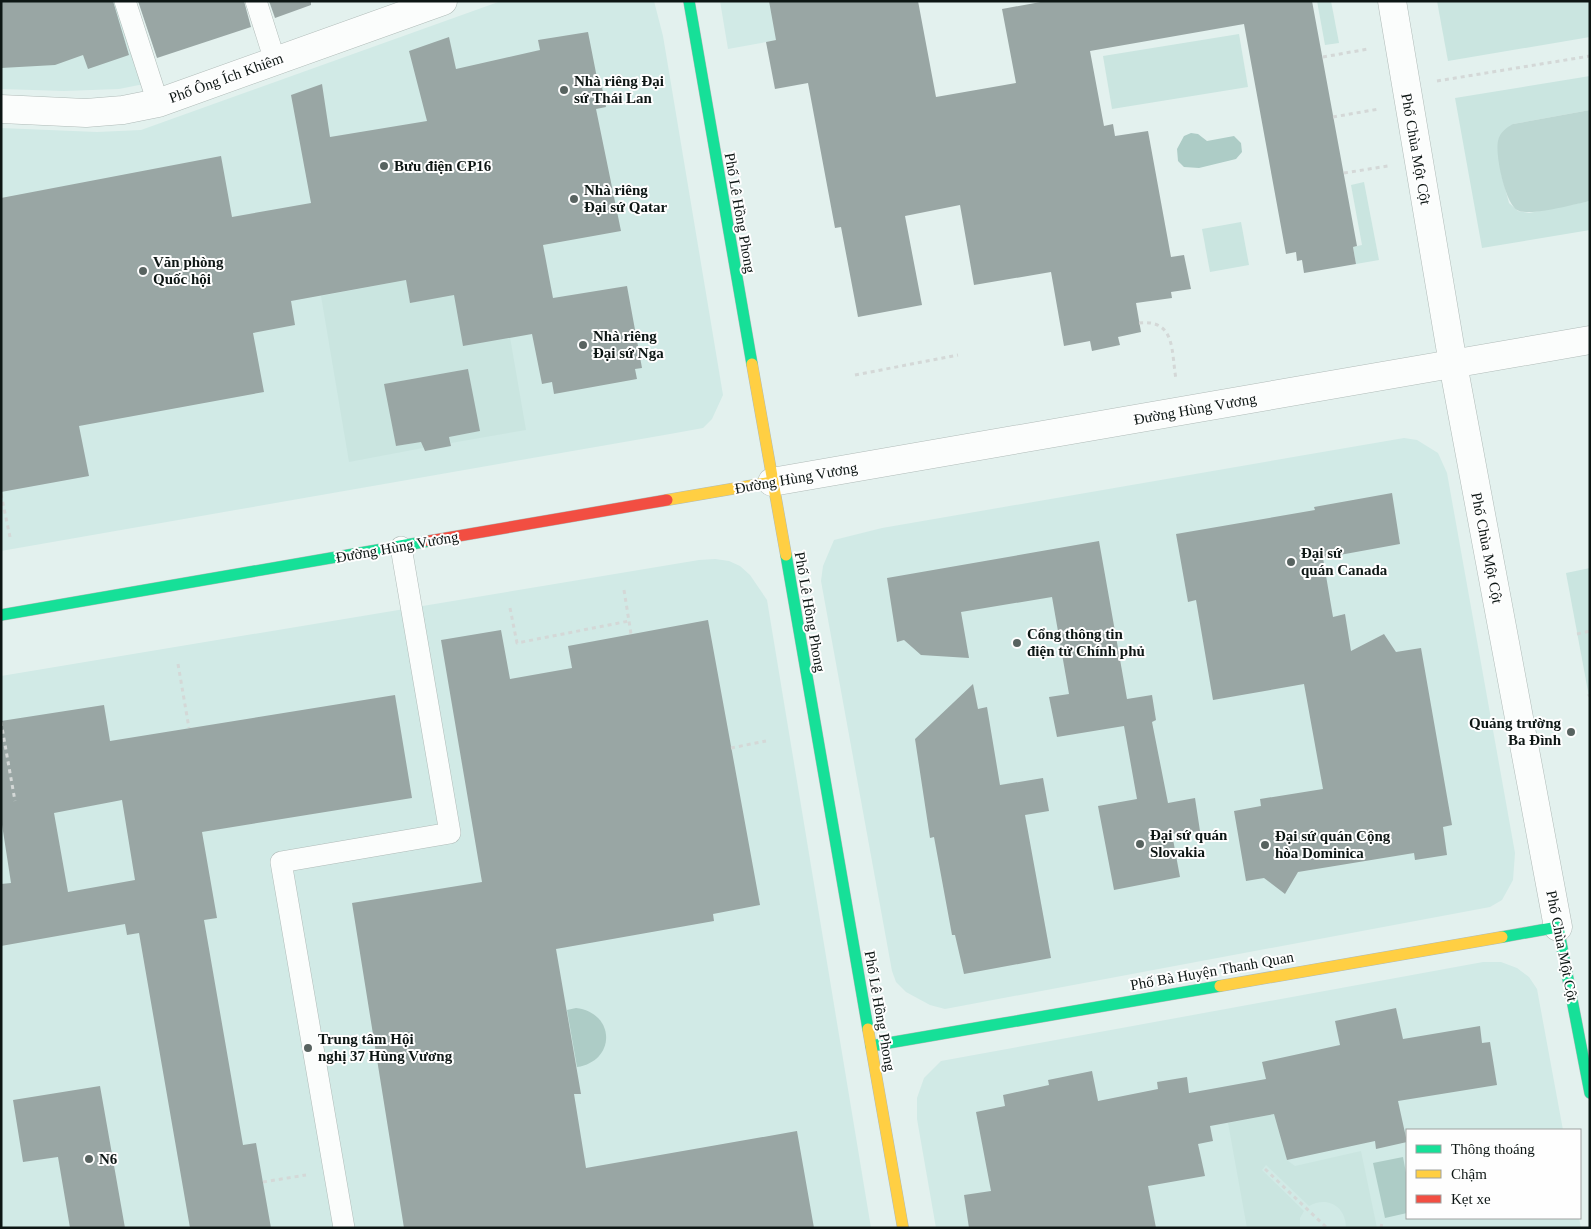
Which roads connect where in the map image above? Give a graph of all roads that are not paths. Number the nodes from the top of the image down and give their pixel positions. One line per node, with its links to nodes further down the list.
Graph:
1 (125, 1): 7 (lane)
2 (256, 1): 6 (lane)
3 (443, 1): 6 (street, Phố Ông Ích Khiêm)
4 (689, 1): 11 (street, Phố Lê Hồng Phong)
5 (1392, 1): 10 (street, Phố Chùa Một Cột)
6 (275, 61): 7 (street, Phố Ông Ích Khiêm)
7 (158, 103): 8 (street, Phố Ông Ích Khiêm)
8 (1, 109)
9 (1590, 340): 10 (street, Đường Hùng Vương)
10 (1453, 364): 11 (street, Đường Hùng Vương); 14 (street, Phố Chùa Một Cột)
11 (772, 482): 12 (street, Đường Hùng Vương); 15 (street, Phố Lê Hồng Phong)
12 (401, 547): 13 (street, Đường Hùng Vương); 17 (lane)
13 (1, 615)
14 (1558, 926): 15 (street, Phố Bà Huyện Thanh Quan); 16 (street, Phố Chùa Một Cột)
15 (871, 1046): 18 (street, Phố Lê Hồng Phong)
16 (1590, 1093)
17 (344, 1228)
18 (902, 1228)

